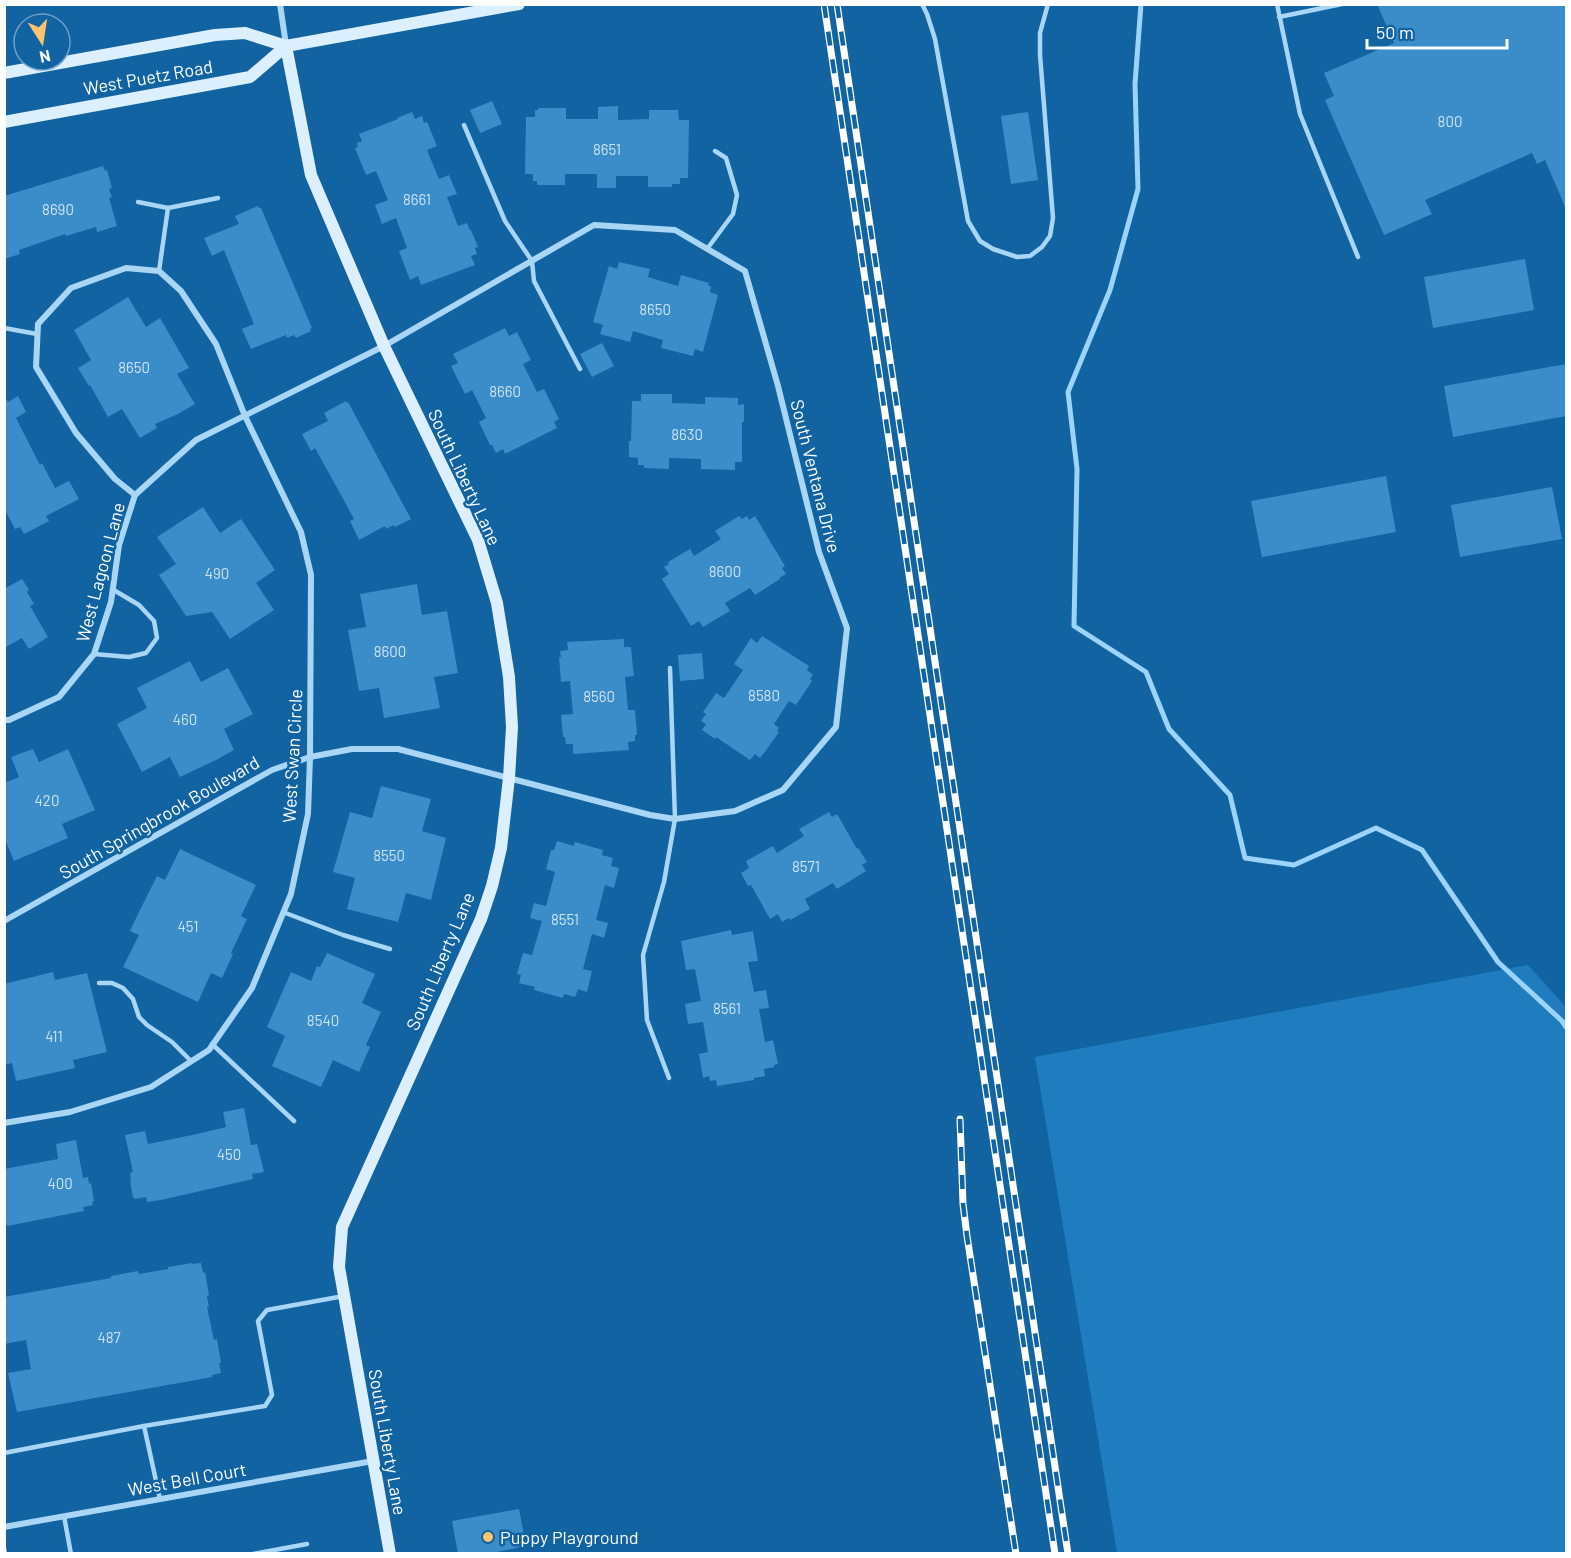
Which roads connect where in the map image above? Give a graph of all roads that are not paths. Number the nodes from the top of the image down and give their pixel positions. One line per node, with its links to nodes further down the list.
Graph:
1 (280, 4): 8 (street)
2 (519, 4): 8 (street, West Puetz Road)
3 (922, 4): 4 (lane)
4 (1048, 4)
5 (1276, 4): 7 (lane)
6 (1342, 4): 7 (lane)
7 (1279, 17): 17 (lane)
8 (286, 46): 9 (street, West Puetz Road); 10 (street, West Puetz Road); 22 (street, South Liberty Lane)
9 (4, 73)
10 (4, 122)
11 (464, 125): 18 (lane)
12 (715, 151): 16 (lane)
13 (218, 198): 15 (lane)
14 (138, 202): 15 (lane)
15 (168, 208): 19 (lane)
16 (707, 249): 18 (street, South Ventana Drive); 32 (street, South Ventana Drive)
17 (1358, 257)
18 (532, 261): 22 (street, South Ventana Drive); 23 (lane)
19 (159, 271): 21 (street); 24 (street)
20 (4, 328): 21 (lane)
21 (37, 334): 25 (street)
22 (384, 346): 24 (street, West Lagoon Lane); 31 (street, South Liberty Lane)
23 (580, 369)
24 (245, 416): 25 (street, West Lagoon Lane); 30 (street, West Swan Circle)
25 (135, 495): 26 (street, West Lagoon Lane)
26 (112, 589): 27 (street, West Lagoon Lane); 27 (lane)
27 (94, 654): 29 (street, West Lagoon Lane)
28 (670, 668): 32 (lane)
29 (4, 720)
30 (310, 757): 31 (street, South Springbrook Boulevard); 33 (street, West Swan Circle); 34 (street, South Springbrook Boulevard)
31 (509, 778): 32 (street, South Ventana Drive); 42 (street, South Liberty Lane)
32 (675, 819): 39 (lane)
33 (283, 912): 35 (lane); 37 (street, West Swan Circle)
34 (4, 921)
35 (390, 949)
36 (99, 982): 38 (lane)
37 (212, 1044): 38 (street, West Swan Circle); 40 (lane)
38 (191, 1061): 41 (street, West Swan Circle)
39 (669, 1078)
40 (294, 1121)
41 (4, 1123)
42 (344, 1296): 43 (lane); 45 (street, South Liberty Lane)
43 (144, 1426): 44 (lane); 46 (lane)
44 (4, 1453)
45 (374, 1461): 46 (street, West Bell Court); 54 (street, South Liberty Lane)
46 (160, 1499): 47 (street, West Bell Court)
47 (64, 1516): 48 (street, West Bell Court); 52 (lane)
48 (4, 1527)
49 (307, 1544): 53 (lane)
50 (4, 1548): 51 (lane)
51 (6, 1554)
52 (71, 1554)
53 (253, 1554)
54 (390, 1554)

